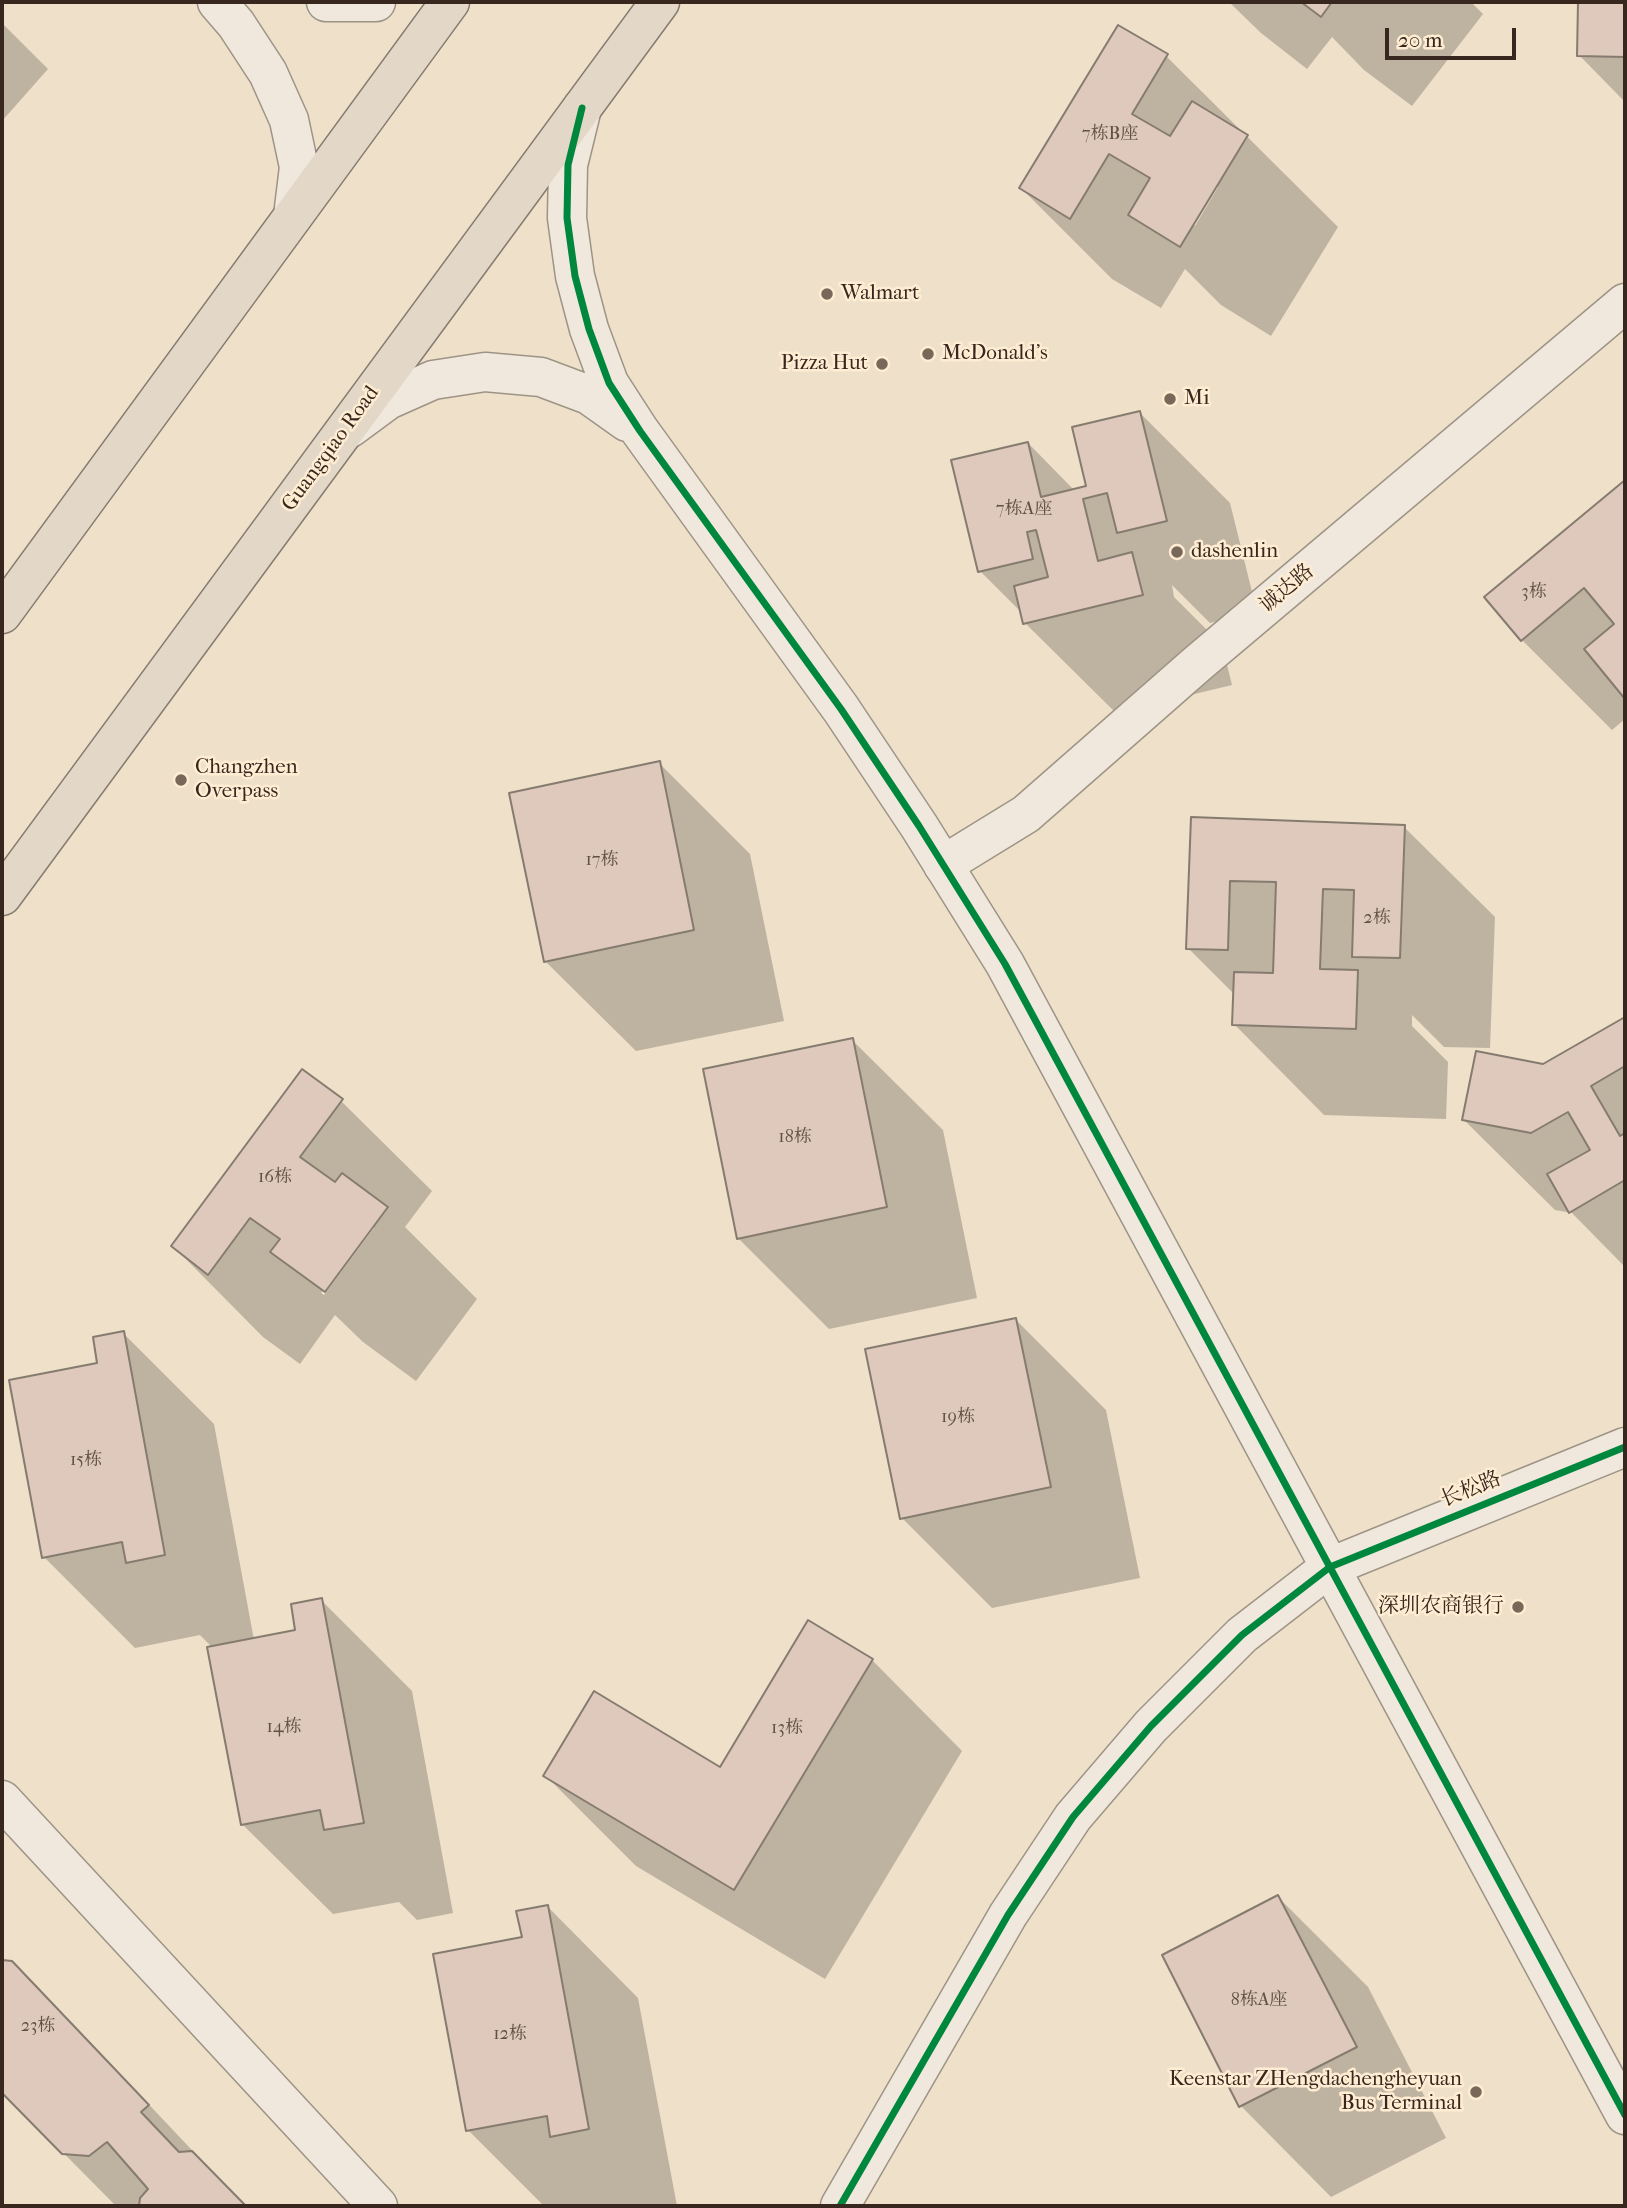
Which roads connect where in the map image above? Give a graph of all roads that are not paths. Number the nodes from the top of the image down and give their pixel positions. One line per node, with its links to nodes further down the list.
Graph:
1 (217, 2): 7 (street)
2 (326, 2): 3 (street)
3 (376, 2)
4 (450, 2): 7 (main road)
5 (660, 2): 6 (main road, Guangqiao Road)
6 (582, 108): 9 (street); 10 (main road, Guangqiao Road)
7 (293, 216): 11 (main road)
8 (1625, 303): 12 (street, 诚达路)
9 (640, 431): 10 (street); 12 (street)
10 (342, 434): 13 (main road, Guangqiao Road)
11 (2, 614)
12 (943, 865): 15 (street)
13 (2, 896)
14 (1625, 1447): 15 (street, 长松路)
15 (1330, 1567): 17 (street); 19 (street, 长松路)
16 (2, 1800): 18 (street)
17 (1625, 2115)
18 (377, 2206)
19 (840, 2206)

